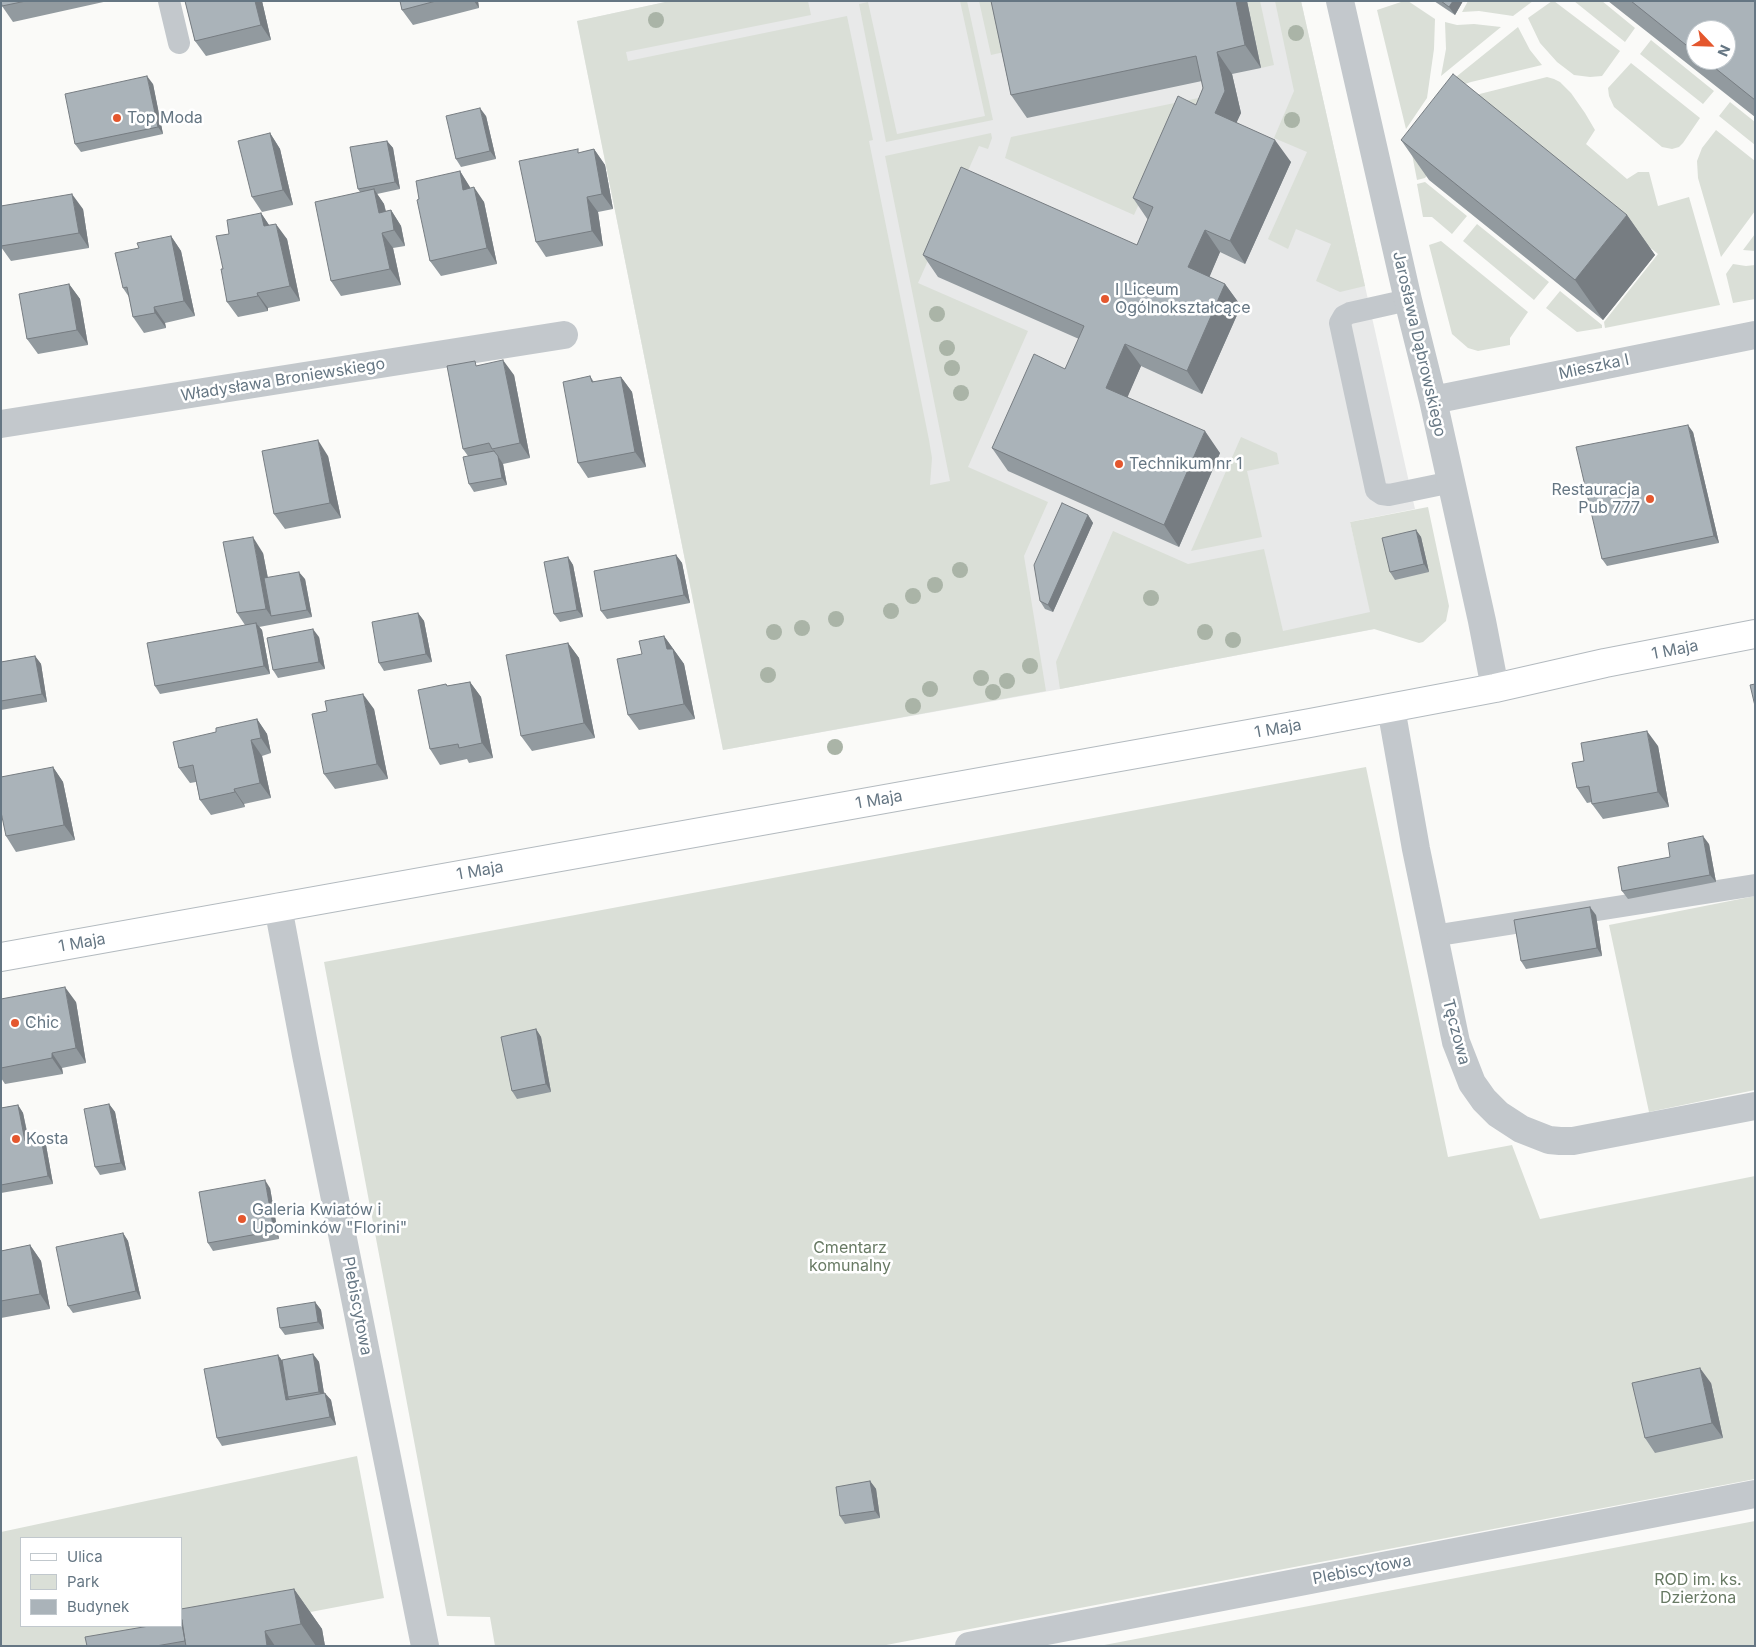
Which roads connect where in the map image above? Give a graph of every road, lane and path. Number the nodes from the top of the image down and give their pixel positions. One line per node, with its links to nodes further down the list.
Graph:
1 (169, 1): 3 (lane)
2 (1340, 1): 4 (street, Jarosława Dąbrowskiego)
3 (179, 43)
4 (1408, 300): 7 (street, Jarosława Dąbrowskiego); 9 (lane)
5 (564, 335): 8 (street, Władysława Broniewskiego)
6 (1755, 336): 7 (street, Mieszka I)
7 (1434, 400): 9 (street, Jarosława Dąbrowskiego)
8 (1, 424)
9 (1452, 482): 11 (street, Jarosława Dąbrowskiego)
10 (1755, 634): 11 (street, 1 Maja)
11 (1495, 688): 12 (street, 1 Maja)
12 (1391, 708): 14 (street, 1 Maja); 15 (street, Tęczowa)
13 (1755, 885): 15 (lane)
14 (278, 907): 16 (street, 1 Maja); 19 (street, Plebiscytowa)
15 (1433, 936): 17 (street, Tęczowa)
16 (1, 957)
17 (1755, 1106)
18 (1755, 1494): 20 (street, Plebiscytowa)
19 (425, 1646)
20 (969, 1646)

